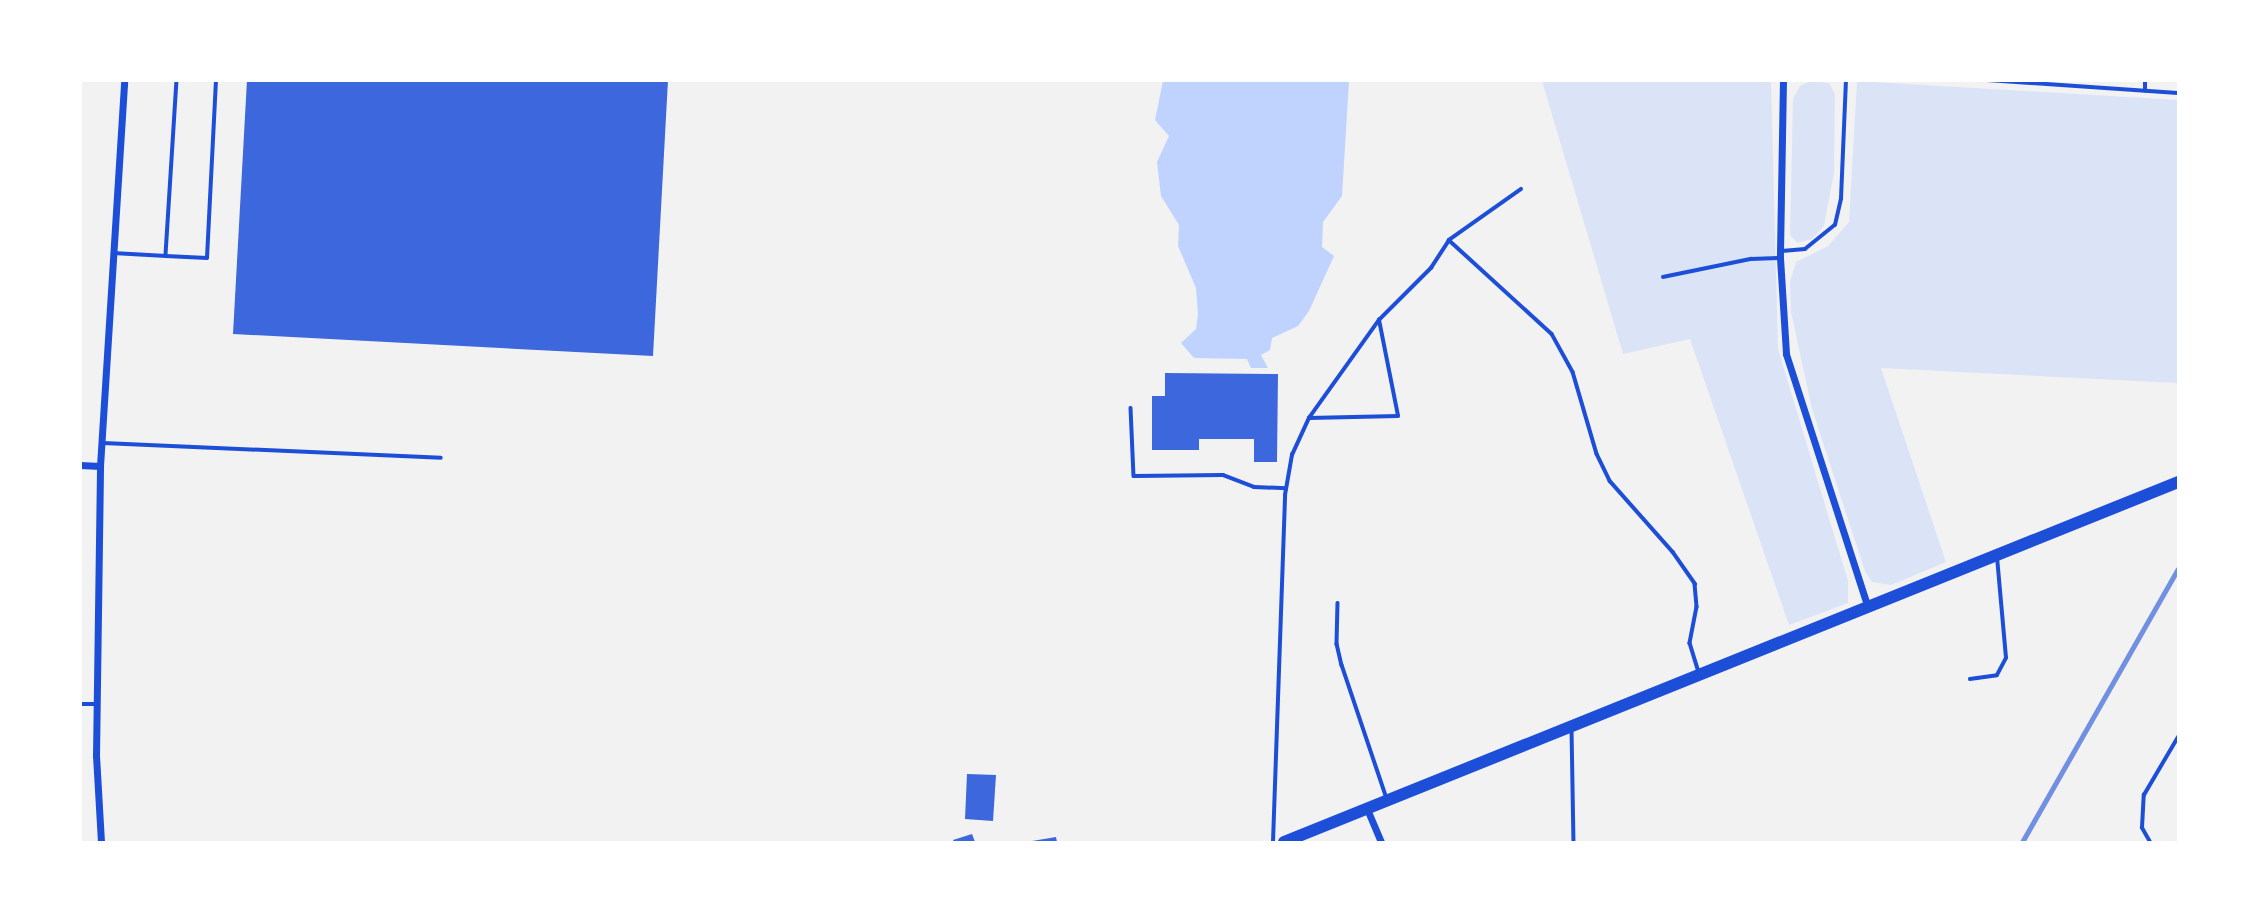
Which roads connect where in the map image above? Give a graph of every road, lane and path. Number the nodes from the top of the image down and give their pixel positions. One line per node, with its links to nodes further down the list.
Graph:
1 (124, 80): 16 (street)
2 (177, 80): 18 (lane)
3 (216, 80): 18 (lane)
4 (1783, 80): 17 (street)
5 (1846, 80): 17 (lane)
6 (1987, 80): 9 (lane)
7 (2104, 80): 11 (lane)
8 (2146, 80): 12 (lane)
9 (2017, 81): 10 (lane)
10 (2059, 83): 11 (lane)
11 (2103, 88): 12 (lane)
12 (2145, 91): 13 (lane)
13 (2179, 93)
14 (1521, 189): 15 (lane)
15 (1449, 240): 20 (lane); 32 (lane)
16 (113, 253): 18 (lane); 23 (street)
17 (1780, 255): 19 (lane); 31 (street)
18 (166, 256)
19 (1663, 277)
20 (1379, 320): 22 (lane); 22 (lane)
21 (1131, 408): 28 (lane)
22 (1309, 418): 28 (lane)
23 (101, 443): 24 (lane); 26 (street)
24 (441, 458)
25 (80, 465): 26 (street)
26 (100, 466): 35 (street)
27 (2179, 482): 29 (main road)
28 (1286, 488): 41 (lane)
29 (1997, 555): 31 (main road); 33 (lane)
30 (1338, 603): 38 (lane)
31 (1868, 608): 32 (main road)
32 (1700, 675): 36 (main road)
33 (1970, 679)
34 (80, 704): 35 (lane)
35 (96, 704): 40 (street)
36 (1572, 727): 38 (main road); 44 (lane)
37 (2179, 737): 45 (lane)
38 (1388, 801): 39 (main road)
39 (1367, 809): 42 (main road); 43 (street)
40 (101, 842)
41 (1273, 842)
42 (1284, 842)
43 (1381, 842)
44 (1574, 842)
45 (2150, 842)

